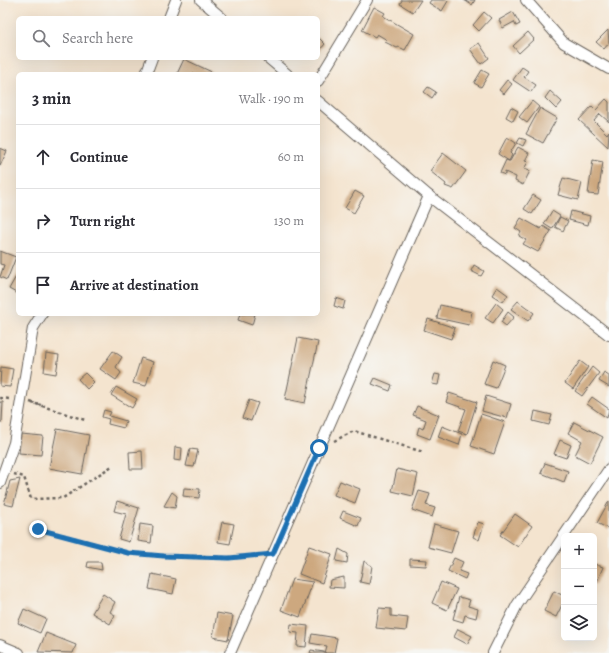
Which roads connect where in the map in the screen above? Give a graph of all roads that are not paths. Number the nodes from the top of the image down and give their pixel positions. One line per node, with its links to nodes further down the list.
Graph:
1 (176, 0): 5 (street)
2 (201, 0): 6 (street)
3 (367, 0): 12 (street)
4 (526, 0): 9 (street)
5 (170, 16)
6 (220, 16)
7 (151, 60): 10 (street)
8 (270, 60): 11 (street)
9 (609, 69)
10 (147, 72)
11 (285, 72)
12 (320, 78)
13 (320, 103): 14 (street)
14 (429, 196): 16 (street); 21 (street)
15 (41, 316): 18 (street)
16 (609, 335)
17 (609, 469): 22 (street)
18 (0, 483)
19 (0, 645): 20 (street)
20 (19, 653)
21 (230, 653)
22 (493, 653)

